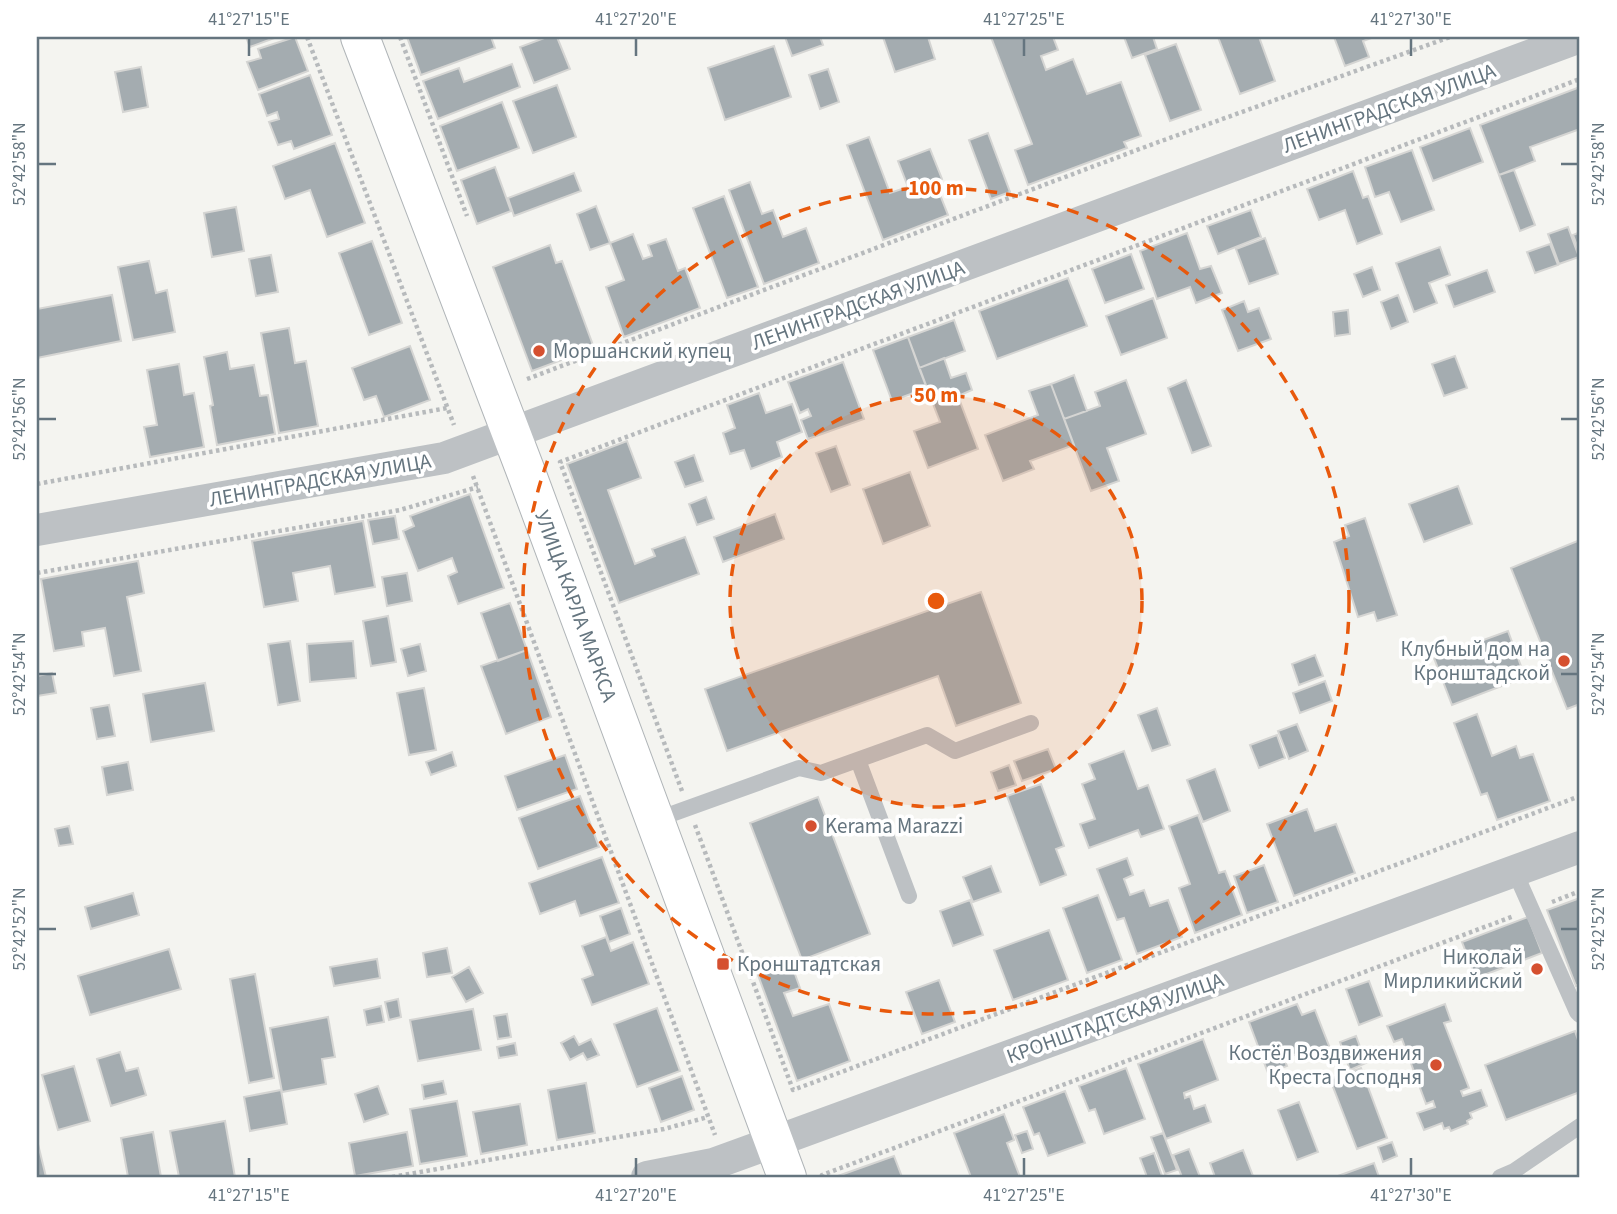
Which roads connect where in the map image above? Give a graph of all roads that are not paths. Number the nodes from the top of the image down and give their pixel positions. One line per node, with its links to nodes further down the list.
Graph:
1 (360, 37): 3 (main road, УЛИЦА КАРЛА МАРКСА)
2 (1580, 37): 3 (street, ЛЕНИНГРАДСКАЯ УЛИЦА)
3 (511, 434): 4 (street, ЛЕНИНГРАДСКАЯ УЛИЦА); 7 (main road, УЛИЦА КАРЛА МАРКСА)
4 (37, 530)
5 (1031, 723): 6 (lane)
6 (858, 760): 7 (lane); 10 (lane)
7 (672, 814): 13 (main road, УЛИЦА КАРЛА МАРКСА)
8 (1580, 847): 9 (street, КРОНШТАДТСКАЯ УЛИЦА)
9 (1516, 872): 11 (lane); 13 (street, КРОНШТАДТСКАЯ УЛИЦА)
10 (909, 896)
11 (1580, 1015)
12 (1580, 1126): 15 (lane)
13 (780, 1160): 14 (street, КРОНШТАДТСКАЯ УЛИЦА)
14 (647, 1177)
15 (1500, 1177)

